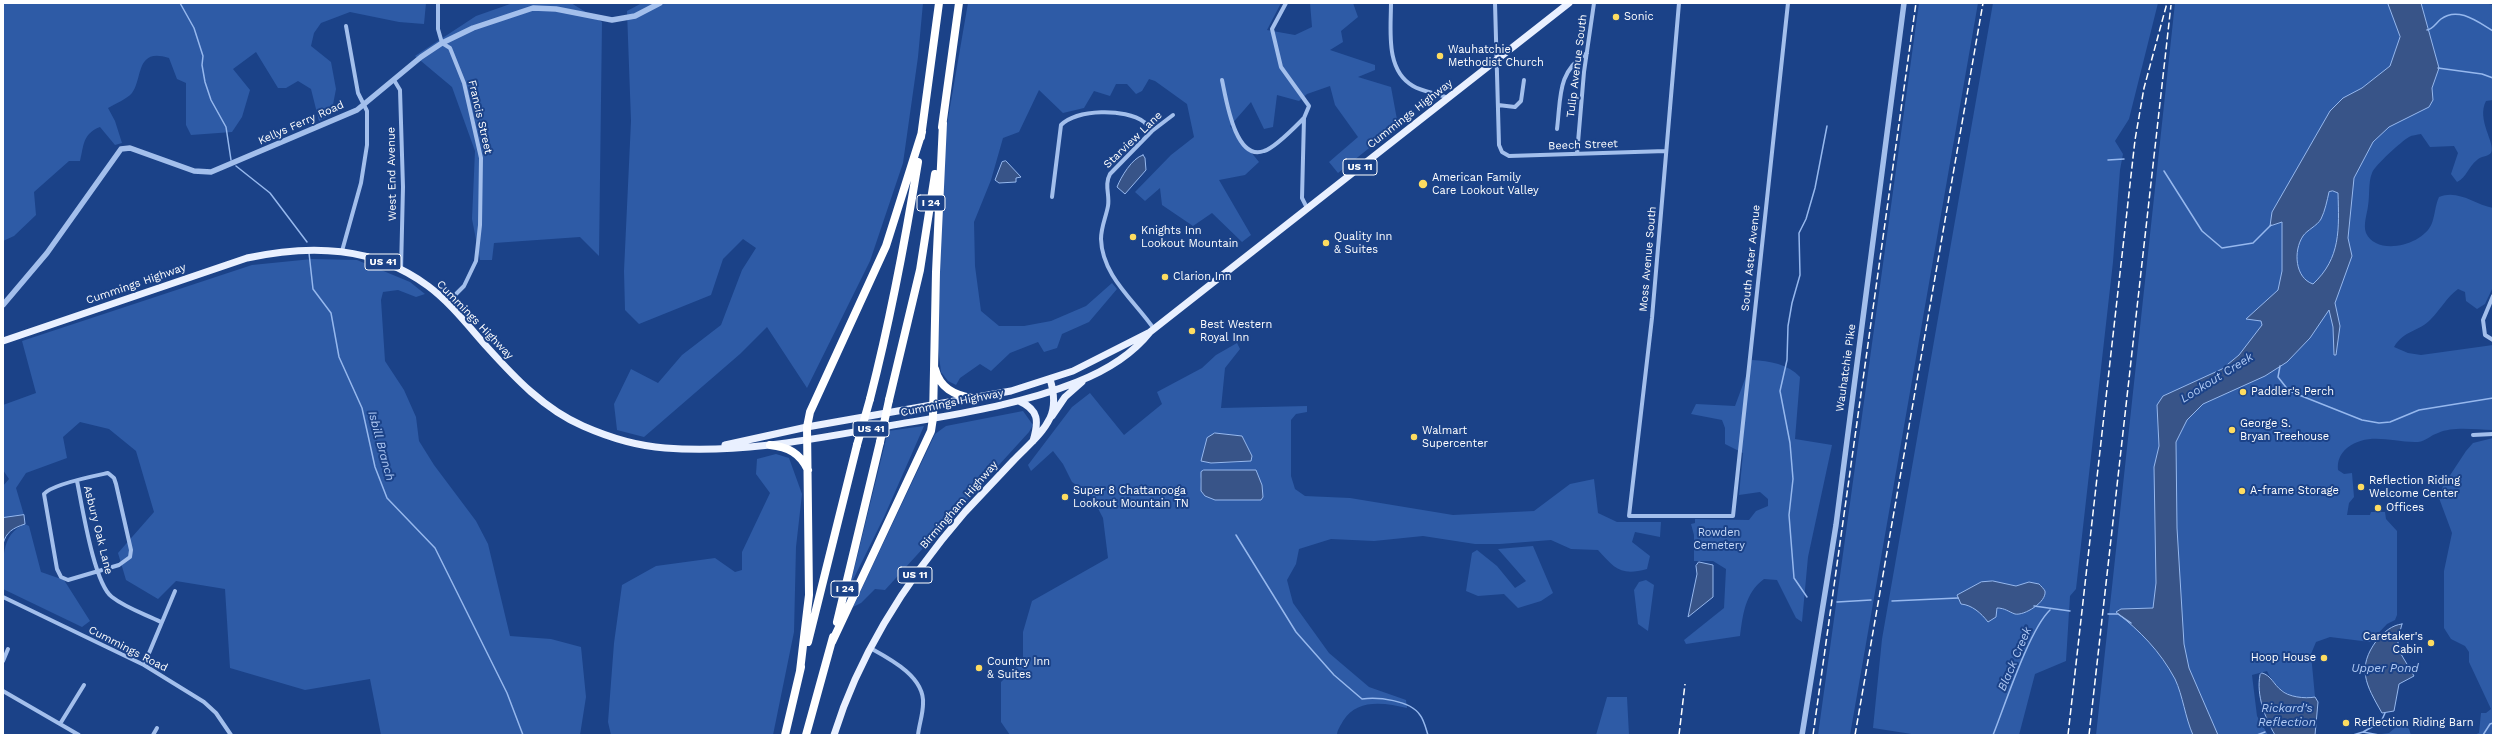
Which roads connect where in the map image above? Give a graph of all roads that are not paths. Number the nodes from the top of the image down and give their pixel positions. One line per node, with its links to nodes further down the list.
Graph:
1 (438, 3): 14 (street, Francis Street)
2 (660, 3): 14 (street, Kellys Ferry Road)
3 (939, 3): 28 (highway, I 24)
4 (959, 3): 25 (highway, I 24)
5 (1286, 3): 24 (street)
6 (1391, 3): 20 (street)
7 (1495, 3): 16 (street)
8 (1569, 3): 16 (main road, Cummings Highway / US 11)
9 (1594, 3): 15 (street, Tulip Avenue South)
10 (1679, 3): 29 (street, Moss Avenue South)
11 (1788, 3): 59 (street, South Aster Avenue)
12 (1904, 3): 81 (street, Wauhatchie Pike)
13 (346, 26): 22 (street)
14 (442, 43): 17 (street, Kellys Ferry Road); 36 (street, Francis Street)
15 (1587, 53): 26 (street); 30 (street, Tulip Avenue South)
16 (1497, 60): 20 (main road, Cummings Highway / US 11); 21 (street)
17 (394, 80): 22 (street, Kellys Ferry Road); 34 (street, West End Avenue)
18 (1222, 80): 24 (street)
19 (1524, 80): 21 (street)
20 (1448, 98): 32 (main road, Cummings Highway / US 11)
21 (1498, 105): 30 (street, Beech Street)
22 (363, 106): 33 (street); 37 (street, Kellys Ferry Road)
23 (1173, 115): 27 (street, Starview Lane)
24 (1304, 118): 32 (street)
25 (942, 123): 41 (highway); 64 (highway, I 24, bridge)
26 (1557, 129)
27 (1152, 131): 31 (street); 38 (street, Starview Lane)
28 (922, 132): 50 (highway); 69 (highway, I 24, bridge)
29 (1666, 151): 30 (street, Beech Street); 59 (street, Moss Avenue South)
30 (1577, 154)
31 (1052, 197)
32 (1307, 208): 38 (main road, Cummings Highway / US 11)
33 (342, 251): 34 (main road, Cummings Highway / US 41); 40 (main road, Cummings Highway / US 41)
34 (401, 270): 36 (main road, Cummings Highway / US 41)
35 (2493, 296): 39 (street)
36 (447, 303): 56 (main road, Cummings Highway / US 41)
37 (3, 305)
38 (1152, 331): 42 (main road, Cummings Highway / US 41); 43 (main road, Cummings Highway / US 41)
39 (2493, 340)
40 (3, 341)
41 (934, 364): 45 (highway); 47 (highway)
42 (1089, 377): 44 (main road, Cummings Highway / US 41); 49 (main road)
43 (1050, 379): 44 (main road, Birmingham Highway / US 11); 45 (main road, Cummings Highway / US 41)
44 (1054, 391): 46 (main road, Cummings Highway / US 41); 49 (main road, Birmingham Highway / US 11)
45 (972, 398): 47 (main road, Cummings Highway / US 41)
46 (1019, 400): 48 (main road, Cummings Highway / US 41); 54 (main road)
47 (932, 406): 48 (highway); 50 (main road, Cummings Highway / US 41)
48 (933, 418): 53 (main road, Cummings Highway / US 41); 64 (highway)
49 (1047, 423): 54 (main road, Birmingham Highway / US 11)
50 (807, 427): 53 (highway); 56 (main road, Cummings Highway / US 41)
51 (2493, 434): 52 (street)
52 (2473, 435)
53 (808, 440): 55 (main road, Cummings Highway / US 41); 57 (highway)
54 (1033, 441): 65 (main road, Birmingham Highway / US 11)
55 (770, 445): 56 (main road, Cummings Highway / US 41); 57 (highway)
56 (715, 448)
57 (809, 474): 69 (highway)
58 (77, 481): 60 (street, Asbury Oak Lane); 60 (street); 60 (street)
59 (1629, 516)
60 (97, 572): 63 (street, Asbury Oak Lane)
61 (175, 591): 63 (street)
62 (3, 597): 68 (street, Cummings Road)
63 (161, 622): 68 (street)
64 (832, 642): 78 (highway, I 24)
65 (870, 648): 79 (main road, Birmingham Highway / US 11); 80 (street)
66 (8, 649): 67 (street)
67 (3, 661)
68 (144, 665): 76 (street, Cummings Road)
69 (800, 671): 77 (highway, I 24)
70 (84, 685): 72 (street)
71 (3, 691): 72 (street)
72 (60, 724): 74 (street)
73 (157, 728): 75 (street)
74 (79, 735)
75 (153, 735)
76 (230, 735)
77 (786, 735)
78 (806, 735)
79 (834, 735)
80 (918, 735)
81 (1802, 735)

